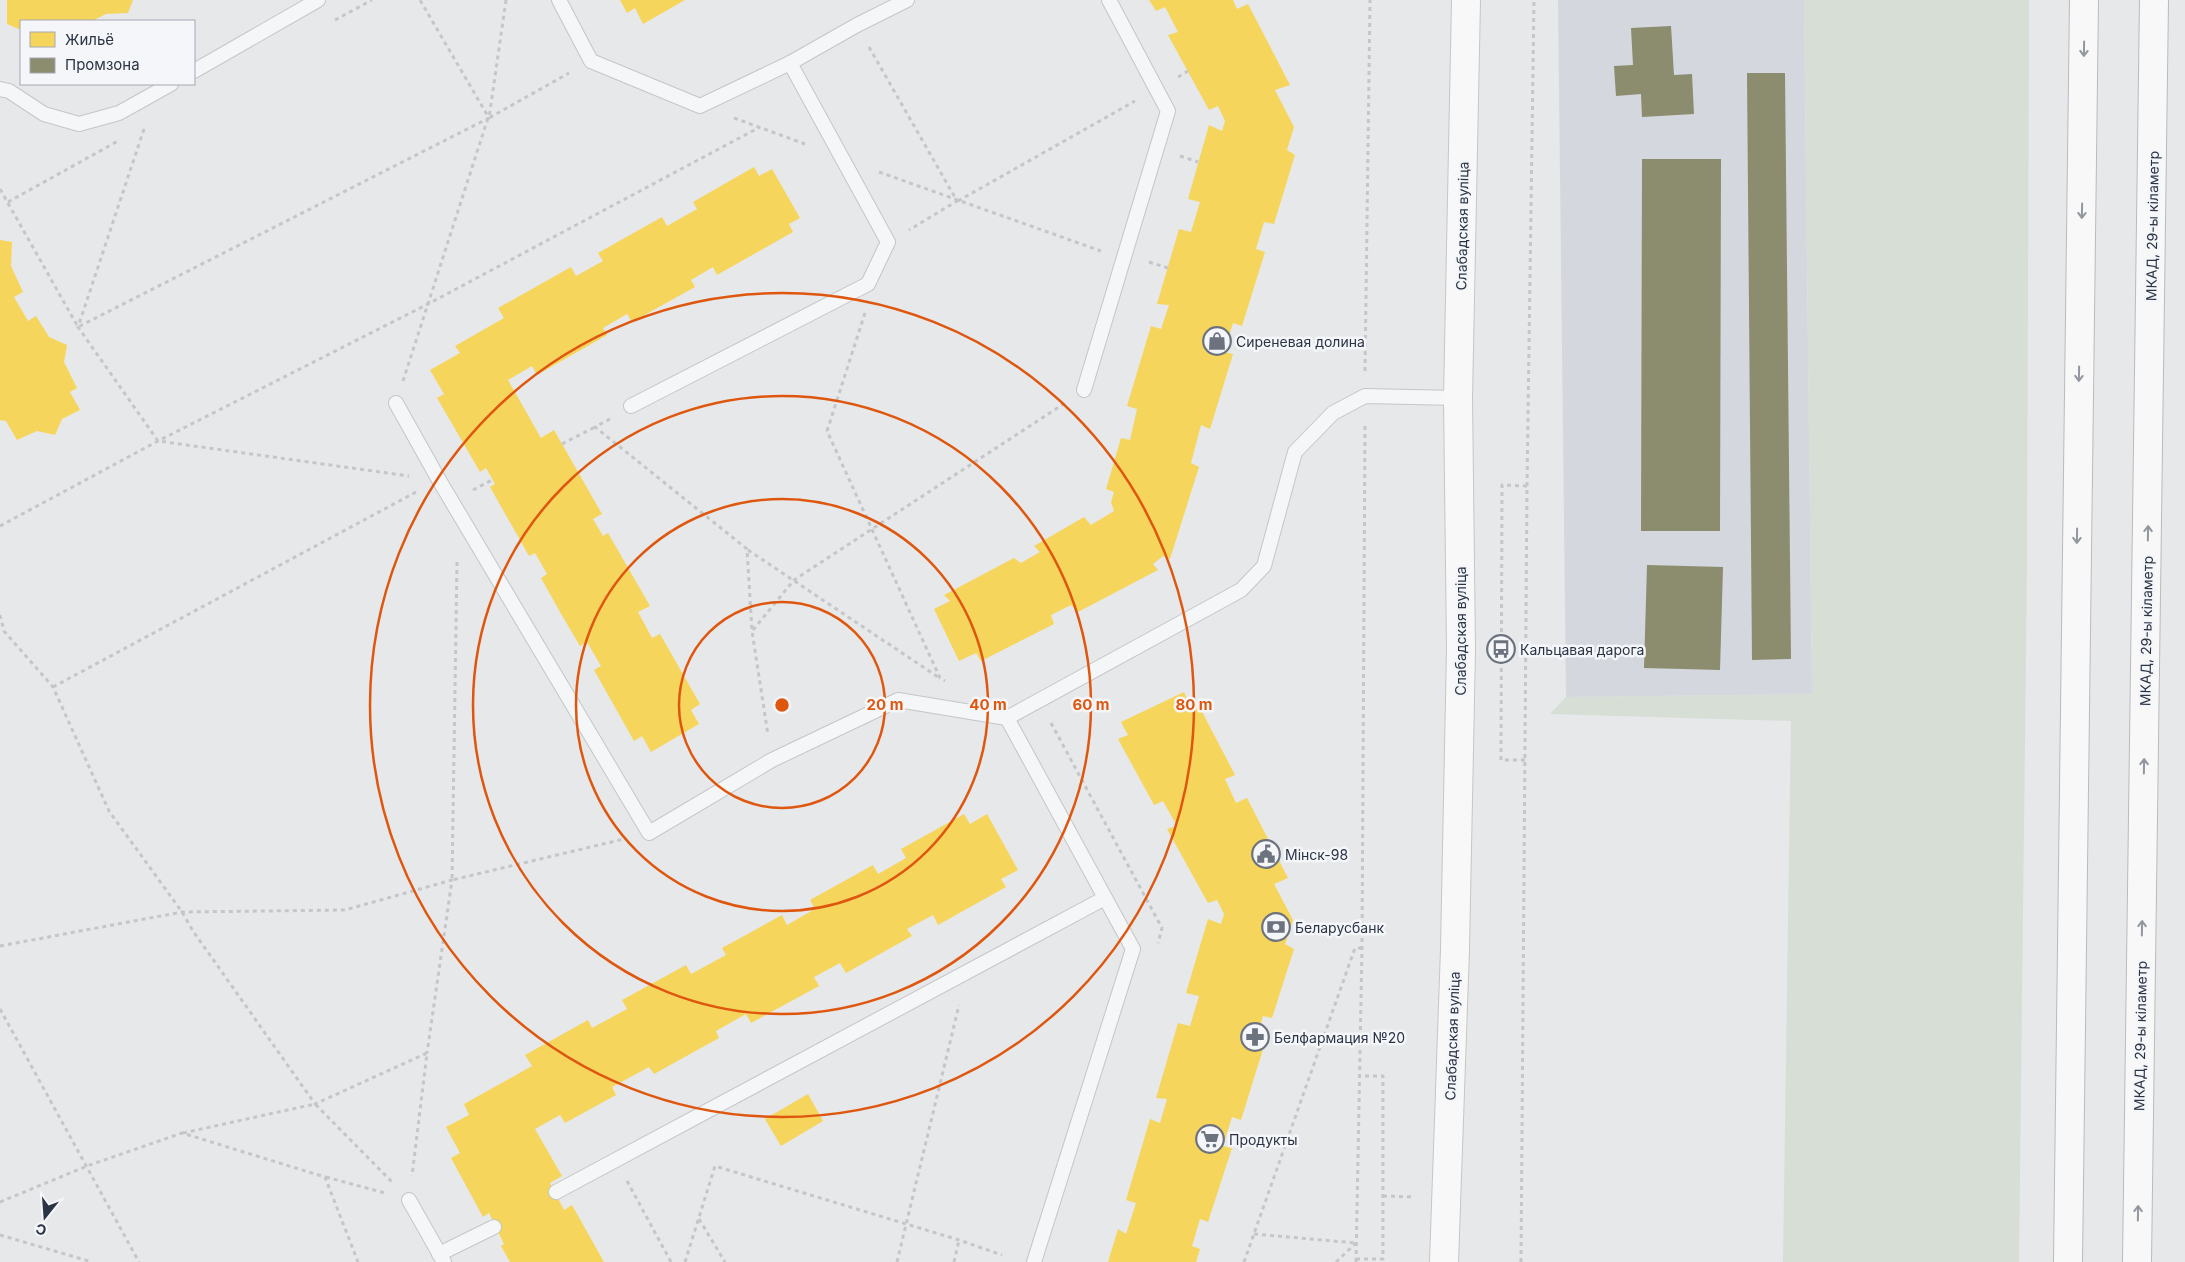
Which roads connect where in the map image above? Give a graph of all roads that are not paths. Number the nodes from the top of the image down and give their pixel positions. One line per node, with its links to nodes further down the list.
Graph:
1 (318, 0): 9 (lane)
2 (559, 0): 8 (lane)
3 (907, 0): 8 (lane)
4 (1109, 0): 12 (lane)
5 (1466, 0): 13 (main road, Слабадская вуліца)
6 (2084, 0): 24 (main road, one-way to 24)
7 (2154, 0): 25 (main road, МКАД, 29-ы кіламетр, one-way to 7)
8 (790, 63): 15 (lane)
9 (195, 70)
10 (169, 85): 11 (lane)
11 (0, 88)
12 (1084, 390)
13 (1458, 398): 16 (lane); 23 (main road, Слабадская вуліца)
14 (396, 403): 16 (lane)
15 (631, 406)
16 (1007, 718): 17 (lane)
17 (1105, 898): 18 (lane); 22 (lane)
18 (556, 1192)
19 (409, 1200): 21 (lane)
20 (494, 1227): 21 (lane)
21 (442, 1258)
22 (1034, 1262)
23 (1444, 1262)
24 (2068, 1262)
25 (2137, 1262)

